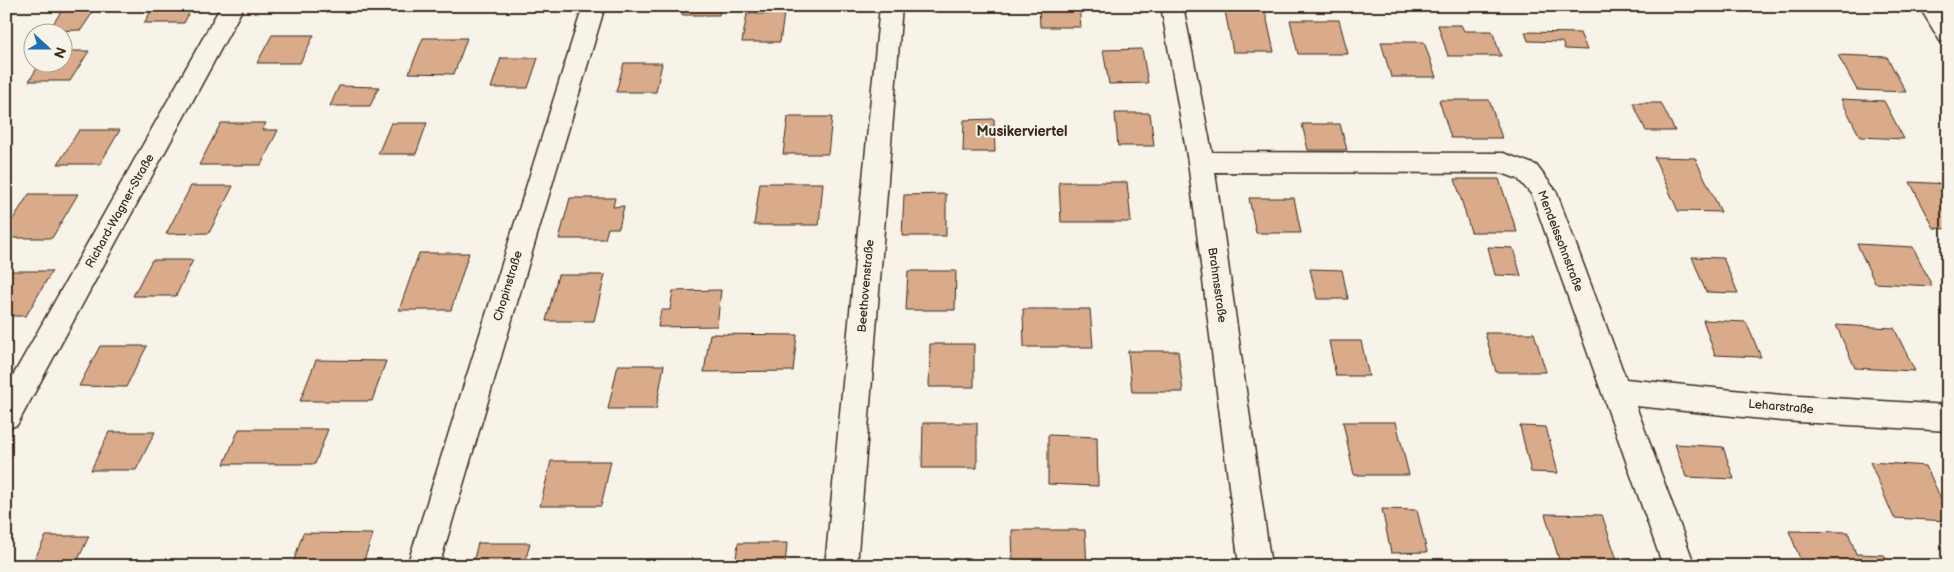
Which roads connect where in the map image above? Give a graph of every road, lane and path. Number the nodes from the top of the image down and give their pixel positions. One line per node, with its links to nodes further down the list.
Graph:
1 (233, 6): 9 (street, Richard-Wagner-Straße)
2 (594, 6): 11 (street, Chopinstraße)
3 (891, 6): 12 (street, Beethovenstraße)
4 (1172, 6): 7 (street, Brahmsstraße)
5 (1930, 6): 6 (street)
6 (1948, 35)
7 (1201, 162): 8 (street, Mendelssohnstraße); 13 (street, Brahmsstraße)
8 (1614, 391): 10 (street, Leharstraße); 14 (street, Mendelssohnstraße)
9 (6, 416)
10 (1948, 418)
11 (422, 566)
12 (842, 566)
13 (1255, 566)
14 (1679, 566)

